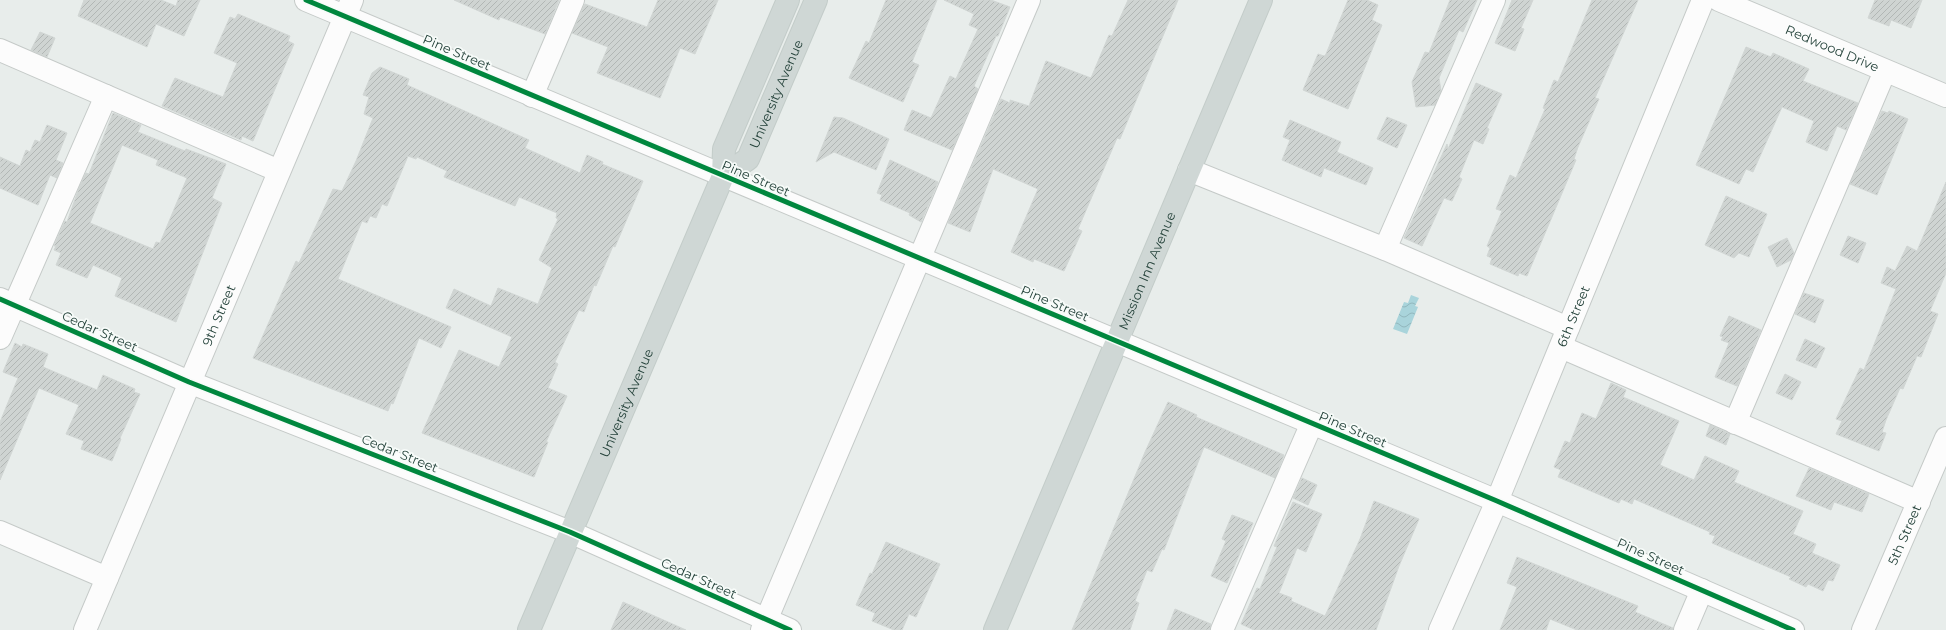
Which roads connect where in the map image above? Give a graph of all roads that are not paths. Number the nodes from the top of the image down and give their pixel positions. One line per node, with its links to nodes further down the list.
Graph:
1 (306, 0): 10 (street, Pine Street)
2 (573, 0): 14 (street)
3 (788, 0): 18 (main road, University Avenue)
4 (816, 0): 18 (main road, University Avenue)
5 (1029, 0): 20 (street)
6 (1261, 0): 16 (main road, Mission Inn Avenue)
7 (1494, 0): 19 (street)
8 (1703, 0): 23 (street, 6th Street)
9 (1719, 0): 12 (street, Redwood Drive)
10 (348, 8): 14 (street, Pine Street); 17 (street, 9th Street)
11 (0, 50): 13 (street)
12 (1885, 71): 15 (street, Redwood Drive); 27 (street)
13 (106, 96): 17 (street); 21 (street)
14 (532, 96): 18 (street, Pine Street)
15 (1946, 96)
16 (1189, 170): 19 (street); 24 (main road, Mission Inn Avenue)
17 (279, 171): 25 (street, 9th Street)
18 (723, 176): 20 (street, Pine Street); 32 (main road, University Avenue)
19 (1385, 249): 23 (street)
20 (920, 259): 24 (street, Pine Street); 35 (street)
21 (7, 302): 22 (street); 25 (street, Cedar Street)
22 (0, 338)
23 (1564, 338): 27 (street); 29 (street, 6th Street)
24 (1117, 341): 26 (street, Pine Street); 39 (main road, Mission Inn Avenue)
25 (189, 382): 32 (street, Cedar Street); 33 (street, 9th Street)
26 (1312, 423): 29 (street, Pine Street); 40 (street)
27 (1735, 423): 30 (street)
28 (1946, 438): 30 (street, 5th Street)
29 (1497, 501): 34 (street, Pine Street); 41 (street, 6th Street)
30 (1918, 502): 44 (street, 5th Street)
31 (0, 532): 33 (street)
32 (570, 532): 35 (street, Cedar Street); 37 (main road, University Avenue)
33 (107, 578): 36 (street, 9th Street)
34 (1702, 590): 42 (street); 43 (street, Pine Street)
35 (765, 625): 38 (street, Cedar Street)
36 (85, 630)
37 (529, 630)
38 (790, 630)
39 (995, 630)
40 (1222, 630)
41 (1440, 630)
42 (1685, 630)
43 (1793, 630)
44 (1863, 630)

